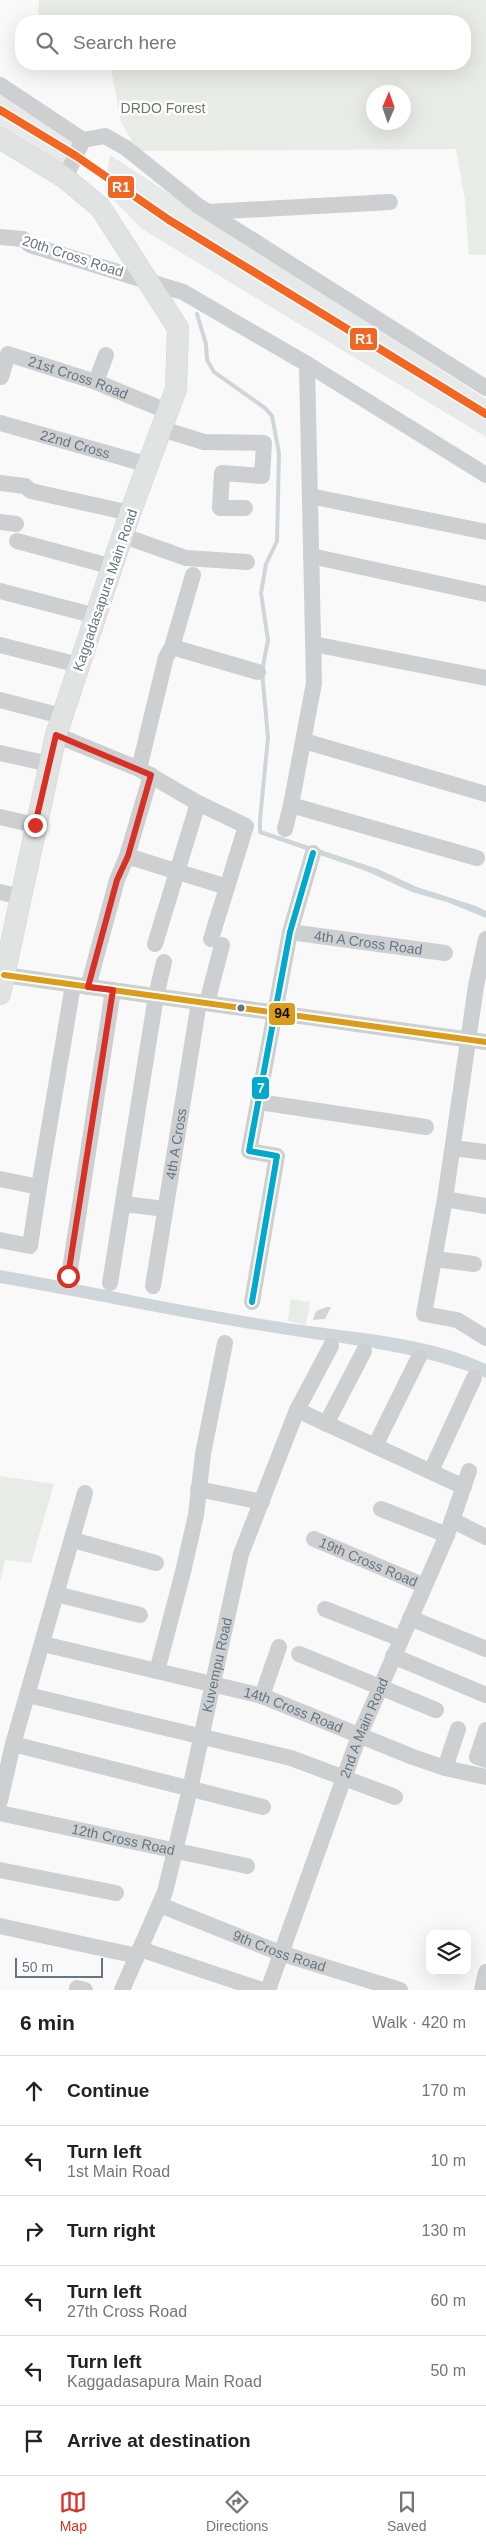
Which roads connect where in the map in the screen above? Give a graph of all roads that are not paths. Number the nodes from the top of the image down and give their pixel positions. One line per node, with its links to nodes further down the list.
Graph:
1 (0, 85): 3 (street)
2 (0, 138): 4 (main road, Kaggadasapura Main Road)
3 (83, 140): 4 (street); 6 (street)
4 (65, 178): 8 (main road, Kaggadasapura Main Road)
5 (390, 202): 6 (street)
6 (208, 212): 13 (street)
7 (0, 237): 8 (street, 20th Cross Road)
8 (145, 279): 10 (street, 20th Cross Road); 14 (main road, Kaggadasapura Main Road)
9 (106, 355): 12 (street)
10 (307, 364): 17 (street, 20th Cross Road); 19 (street)
11 (1, 377): 12 (street, 21st Cross Road)
12 (96, 382): 14 (street, 21st Cross Road)
13 (486, 388)
14 (166, 421): 16 (main road, Kaggadasapura Main Road); 20 (street, 21st Cross Road)
15 (0, 423): 16 (street, 22nd Cross)
16 (149, 465): 21 (main road, Kaggadasapura Main Road)
17 (486, 475)
18 (0, 482): 21 (street)
19 (310, 496): 22 (street); 25 (street)
20 (245, 508)
21 (130, 513): 23 (main road, Kaggadasapura Main Road)
22 (486, 532)
23 (124, 536): 26 (street); 27 (main road, Kaggadasapura Main Road)
24 (17, 541): 27 (street)
25 (311, 556): 30 (street); 32 (street)
26 (247, 562)
27 (113, 567): 31 (main road, Kaggadasapura Main Road)
28 (193, 575): 34 (street)
29 (0, 591): 31 (street)
30 (486, 594)
31 (96, 616): 35 (main road, Kaggadasapura Main Road)
32 (313, 644): 37 (street); 40 (street)
33 (0, 645): 35 (street)
34 (172, 647): 36 (street); 43 (street)
35 (79, 665): 39 (main road, Kaggadasapura Main Road)
36 (258, 672)
37 (486, 678)
38 (0, 700): 39 (street)
39 (59, 726): 42 (main road, Kaggadasapura Main Road); 43 (street)
40 (304, 741): 44 (street); 46 (street)
41 (0, 753): 42 (street)
42 (49, 764): 48 (main road, Kaggadasapura Main Road)
43 (145, 772): 45 (street); 51 (street)
44 (486, 794)
45 (198, 803): 53 (street); 54 (street, 4th A Cross)
46 (291, 805): 49 (street); 52 (street)
47 (0, 817): 48 (street)
48 (35, 825): 56 (main road, Kaggadasapura Main Road)
49 (285, 829)
50 (313, 853): 57 (street)
51 (128, 856): 53 (street); 64 (street)
52 (477, 858)
53 (177, 871): 54 (street); 60 (street)
54 (227, 887): 67 (street, 4th A Cross)
55 (0, 892): 56 (street)
56 (21, 897): 59 (main road, Kaggadasapura Main Road)
57 (290, 932): 61 (street, 4th A Cross Road); 68 (street)
58 (486, 939): 69 (street)
59 (6, 943): 63 (main road, Kaggadasapura Main Road)
60 (155, 944)
61 (445, 953)
62 (164, 962): 66 (street)
63 (2, 984): 64 (street)
64 (81, 986): 65 (street); 76 (street)
65 (113, 990): 66 (street); 84 (street)
66 (156, 996): 67 (street); 78 (street)
67 (203, 1002): 68 (street); 80 (street, 4th A Cross)
68 (276, 1012): 69 (street); 71 (street)
69 (467, 1040): 70 (street); 73 (street)
70 (486, 1042)
71 (259, 1102): 72 (street); 87 (street)
72 (426, 1127)
73 (453, 1148): 74 (street); 77 (street)
74 (486, 1152)
75 (0, 1179): 76 (street)
76 (38, 1187): 81 (street)
77 (446, 1199): 79 (street); 82 (street)
78 (124, 1204): 80 (street); 85 (street)
79 (486, 1206)
80 (165, 1209): 86 (street, 4th A Cross)
81 (0, 1240)
82 (435, 1259): 83 (street); 88 (street)
83 (474, 1264)
84 (68, 1276)
85 (110, 1283)
86 (153, 1286)
87 (252, 1302)
88 (486, 1338)
89 (225, 1343): 100 (street)
90 (331, 1346): 94 (street, Kuvempu Road)
91 (364, 1351): 95 (street)
92 (419, 1357): 96 (street)
93 (474, 1378): 97 (street)
94 (297, 1410): 95 (street); 102 (street, Kuvempu Road)
95 (326, 1424): 96 (street)
96 (375, 1446): 97 (street)
97 (431, 1471): 99 (street)
98 (469, 1471): 99 (street, 2nd A Main Road)
99 (464, 1487): 104 (street, 2nd A Main Road)
100 (198, 1488): 102 (street); 120 (street)
101 (85, 1493): 107 (street)
102 (262, 1502): 121 (street, Kuvempu Road)
103 (381, 1509): 104 (street)
104 (450, 1528): 105 (street); 109 (street, 2nd A Main Road)
105 (486, 1536)
106 (314, 1539): 109 (street, 19th Cross Road)
107 (73, 1540): 108 (street); 110 (street)
108 (156, 1563)
109 (424, 1585): 113 (street, 2nd A Main Road)
110 (56, 1594): 112 (street); 115 (street)
111 (325, 1609): 114 (street)
112 (140, 1614)
113 (410, 1618): 114 (street, 2nd A Main Road); 117 (street)
114 (401, 1639): 119 (street, 2nd A Main Road)
115 (43, 1644): 120 (street, 14th Cross Road); 123 (street)
116 (280, 1647): 125 (street)
117 (486, 1649)
118 (298, 1654): 122 (street)
119 (393, 1656): 122 (street, 2nd A Main Road); 124 (street)
120 (157, 1671): 121 (street, 14th Cross Road)
121 (212, 1685): 125 (street, 14th Cross Road); 130 (street, Kuvempu Road)
122 (380, 1687): 126 (street); 129 (street, 2nd A Main Road)
123 (28, 1695): 130 (street); 131 (street)
124 (486, 1695)
125 (262, 1696): 129 (street, 14th Cross Road)
126 (436, 1710)
127 (458, 1729): 133 (street)
128 (486, 1733): 132 (street)
129 (359, 1736): 133 (street, 14th Cross Road); 134 (street, 2nd A Main Road)
130 (201, 1737): 134 (street); 136 (street, Kuvempu Road)
131 (13, 1744): 136 (street); 138 (street)
132 (486, 1760)
133 (444, 1768): 135 (street, 14th Cross Road)
134 (344, 1776): 137 (street); 148 (street, 2nd A Main Road)
135 (486, 1777)
136 (190, 1789): 139 (street); 141 (street, Kuvempu Road)
137 (396, 1797)
138 (0, 1801)
139 (262, 1807)
140 (0, 1813): 141 (street, 12th Cross Road)
141 (176, 1850): 142 (street, 12th Cross Road); 145 (street, Kuvempu Road)
142 (247, 1866)
143 (0, 1870): 144 (street)
144 (116, 1893)
145 (160, 1905): 147 (street, Kuvempu Road); 148 (street, 9th Cross Road)
146 (0, 1926): 147 (street)
147 (139, 1952): 150 (street, Kuvempu Road); 151 (street)
148 (280, 1953): 152 (street, 2nd A Main Road); 153 (street, 9th Cross Road)
149 (486, 1972): 154 (street)
150 (122, 1990)
151 (262, 1990)
152 (268, 1990)
153 (400, 1990)
154 (482, 1990)

